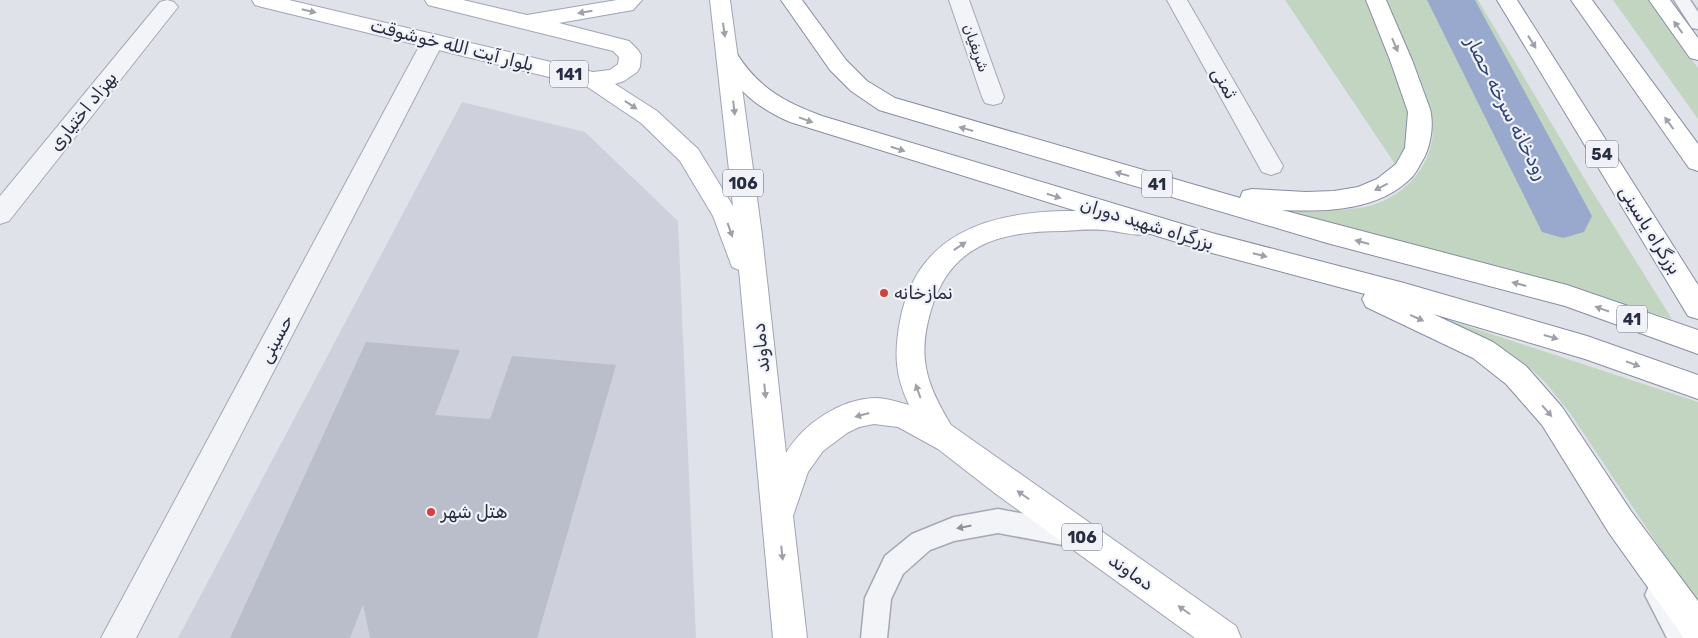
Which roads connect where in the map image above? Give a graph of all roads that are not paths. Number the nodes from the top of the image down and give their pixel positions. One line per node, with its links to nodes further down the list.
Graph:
1 (262, 0): 16 (main road, بلوار آیت الله خوشوقت / 141, one-way to 16)
2 (435, 0): 14 (main road)
3 (632, 0): 14 (main road, one-way to 14)
4 (720, 0): 18 (main road, 106, one-way to 18)
5 (791, 0): 23 (main road, 41, one-way to 5)
6 (959, 0): 20 (street, شریفیان)
7 (1177, 0): 22 (street, ثمنی)
8 (1376, 0): 23 (main road, one-way to 23)
9 (1506, 0): 28 (main road, بزرگراه یاسینی / 54, one-way to 28)
10 (1581, 0): 21 (main road, one-way to 10)
11 (1659, 0): 17 (main road, one-way to 11)
12 (1682, 0): 15 (lane)
13 (167, 7): 24 (street, بهزاد اختیاری)
14 (527, 22): 19 (main road)
15 (1698, 24)
16 (434, 41): 19 (main road, بلوار آیت الله خوشوقت / 141); 36 (street, حسینی)
17 (1698, 53)
18 (728, 59): 25 (main road, بزرگراه شهید دوران / 41, one-way to 25); 27 (main road, دماوند / 106, one-way to 27)
19 (593, 80): 27 (main road, بلوار آیت الله خوشوقت / 141, one-way to 27)
20 (993, 97)
21 (1698, 162)
22 (1271, 166)
23 (1169, 187): 29 (main road, 41, one-way to 23)
24 (0, 214)
25 (1212, 243): 26 (main road, بزرگراه شهید دوران / 41, one-way to 26); 31 (main road, one-way to 25)
26 (1309, 268): 30 (main road, بزرگراه شهید دوران / 41, one-way to 30); 33 (main road, one-way to 33)
27 (757, 308): 32 (main road, دماوند / 106, one-way to 32)
28 (1698, 308)
29 (1698, 342)
30 (1698, 387)
31 (940, 434): 32 (main road, دماوند, one-way to 32); 34 (main road, دماوند / 106, one-way to 31)
32 (778, 516): 37 (main road, دماوند / 106, one-way to 37)
33 (1620, 522): 35 (main road); 40 (lane)
34 (1081, 536): 38 (lane, one-way to 38); 39 (main road, دماوند / 106, one-way to 34)
35 (1698, 629)
36 (118, 638)
37 (790, 638)
38 (874, 638)
39 (1224, 638)
40 (1681, 638)

